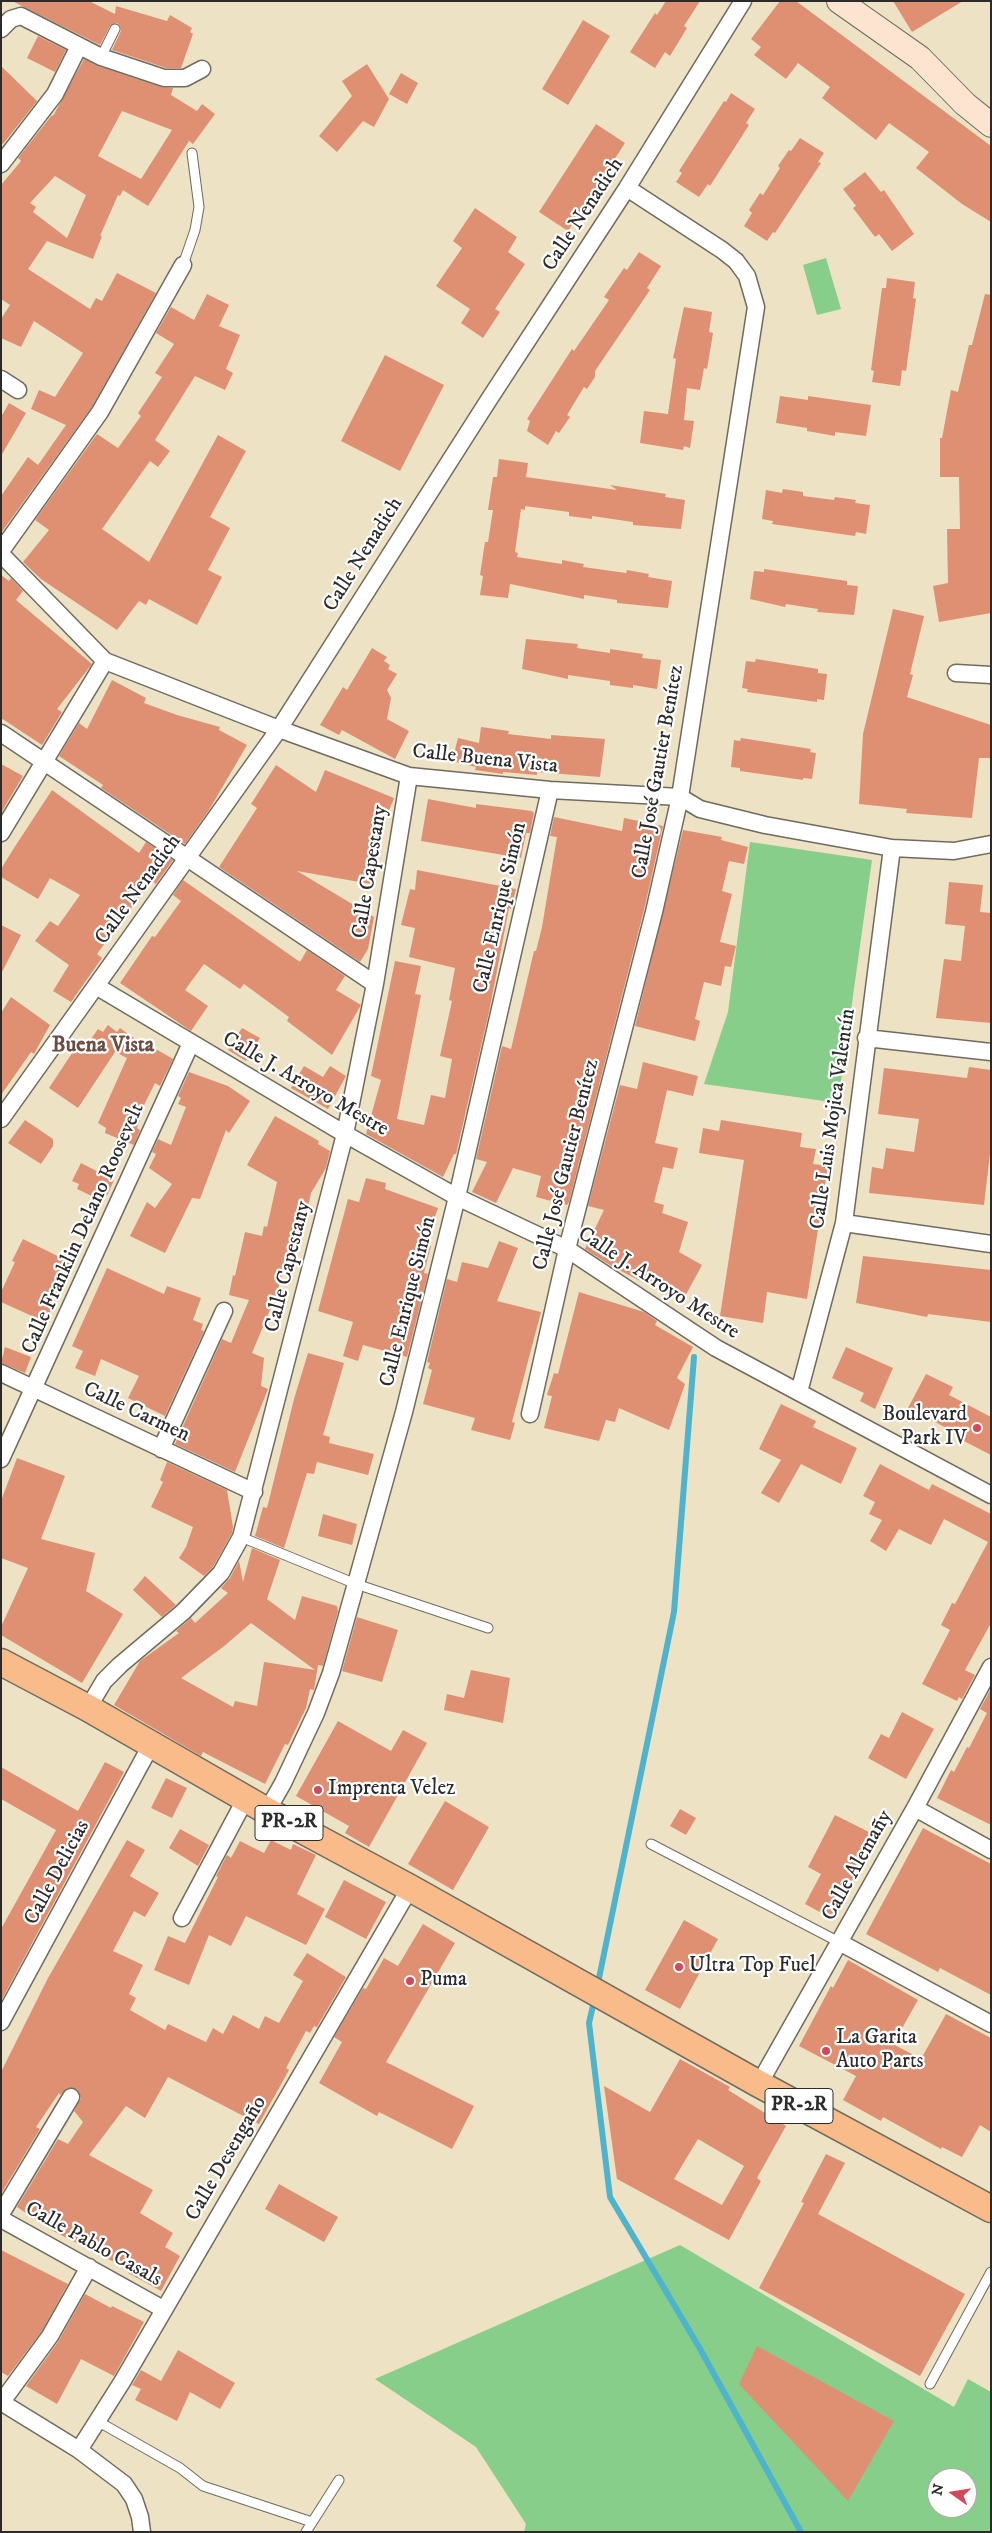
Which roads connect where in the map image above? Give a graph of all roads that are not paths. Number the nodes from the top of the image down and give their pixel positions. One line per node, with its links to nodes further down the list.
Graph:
1 (743, 1): 11 (street, Calle Nenadich)
2 (839, 1): 8 (street)
3 (1, 29): 5 (street)
4 (115, 29): 6 (lane)
5 (79, 46): 6 (street); 10 (street)
6 (102, 57): 7 (street)
7 (202, 69)
8 (991, 125)
9 (192, 153): 12 (lane)
10 (1, 164)
11 (627, 188): 19 (street, Calle Nenadich); 24 (street, Calle José Gautier Benítez)
12 (183, 265): 15 (street)
13 (1, 379): 14 (street)
14 (18, 390)
15 (1, 553): 16 (street, Calle Buena Vista)
16 (105, 662): 19 (street, Calle Buena Vista); 21 (street)
17 (956, 673): 18 (street)
18 (991, 675)
19 (279, 729): 22 (street, Calle Buena Vista); 28 (street, Calle Nenadich)
20 (1, 733): 21 (street)
21 (42, 762): 25 (street); 28 (street)
22 (408, 776): 23 (street, Calle Buena Vista); 29 (street, Calle Capestany)
23 (550, 790): 24 (street, Calle Buena Vista); 36 (street, Calle Enrique Simón)
24 (680, 797): 27 (street, Calle Buena Vista); 39 (street, Calle José Gautier Benítez)
25 (1, 832)
26 (991, 844): 27 (street, Calle Buena Vista)
27 (892, 848): 31 (street, Calle Luis Mojica Valentín)
28 (188, 860): 29 (street); 30 (street, Calle Nenadich)
29 (375, 984): 35 (street, Calle Capestany)
30 (96, 986): 32 (street, Calle J. Arroyo Mestre); 34 (street, Calle Nenadich)
31 (866, 1038): 33 (street); 37 (street, Calle Luis Mojica Valentín)
32 (191, 1043): 35 (street, Calle J. Arroyo Mestre); 42 (street, Calle Franklin Delano Roosevelt)
33 (991, 1052)
34 (1, 1118)
35 (345, 1134): 36 (street, Calle J. Arroyo Mestre); 47 (street, Calle Capestany)
36 (457, 1197): 39 (street, Calle J. Arroyo Mestre); 50 (street, Calle Enrique Simón)
37 (844, 1223): 38 (street); 43 (street, Calle Luis Mojica Valentín)
38 (991, 1244)
39 (567, 1250): 43 (street, Calle J. Arroyo Mestre); 44 (street, Calle José Gautier Benítez)
40 (224, 1311): 45 (street)
41 (1, 1373): 42 (street, Calle Carmen)
42 (34, 1389): 45 (street, Calle Carmen); 46 (street, Calle Franklin Delano Roosevelt)
43 (800, 1392): 48 (street, Calle J. Arroyo Mestre)
44 (530, 1414)
45 (161, 1449): 47 (street, Calle Carmen)
46 (1, 1459)
47 (254, 1492): 49 (street, Calle Capestany)
48 (991, 1495)
49 (241, 1538): 50 (lane); 54 (street, Calle Capestany)
50 (356, 1584): 51 (lane); 56 (street, Calle Enrique Simón)
51 (488, 1628)
52 (1, 1662): 54 (main road, PR-2R)
53 (990, 1669): 57 (street, Calle Alemañy)
54 (88, 1708): 55 (main road, PR-2R)
55 (151, 1744): 56 (main road, PR-2R); 63 (street, Calle Delicias)
56 (257, 1805): 60 (main road, PR-2R); 61 (street, Calle Enrique Simón)
57 (915, 1808): 59 (street); 62 (street, Calle Alemañy)
58 (651, 1844): 62 (lane)
59 (991, 1850)
60 (410, 1888): 65 (main road, PR-2R); 72 (street, Calle Desengaño)
61 (182, 1918)
62 (839, 1942): 64 (street); 65 (street, Calle Alemañy)
63 (1, 2022)
64 (991, 2024)
65 (759, 2084): 67 (main road, PR-2R)
66 (71, 2097): 68 (street)
67 (991, 2209)
68 (1, 2214)
69 (1, 2219): 70 (street, Calle Pablo Casals)
70 (89, 2267): 72 (street, Calle Pablo Casals); 74 (street)
71 (991, 2272): 73 (lane)
72 (163, 2308): 75 (street, Calle Desengaño)
73 (930, 2384)
74 (1, 2402): 76 (street)
75 (98, 2422): 76 (street, Calle Desengaño); 78 (lane)
76 (79, 2450): 79 (street)
77 (339, 2480): 78 (lane)
78 (312, 2522): 80 (lane)
79 (142, 2532)
80 (306, 2532)

